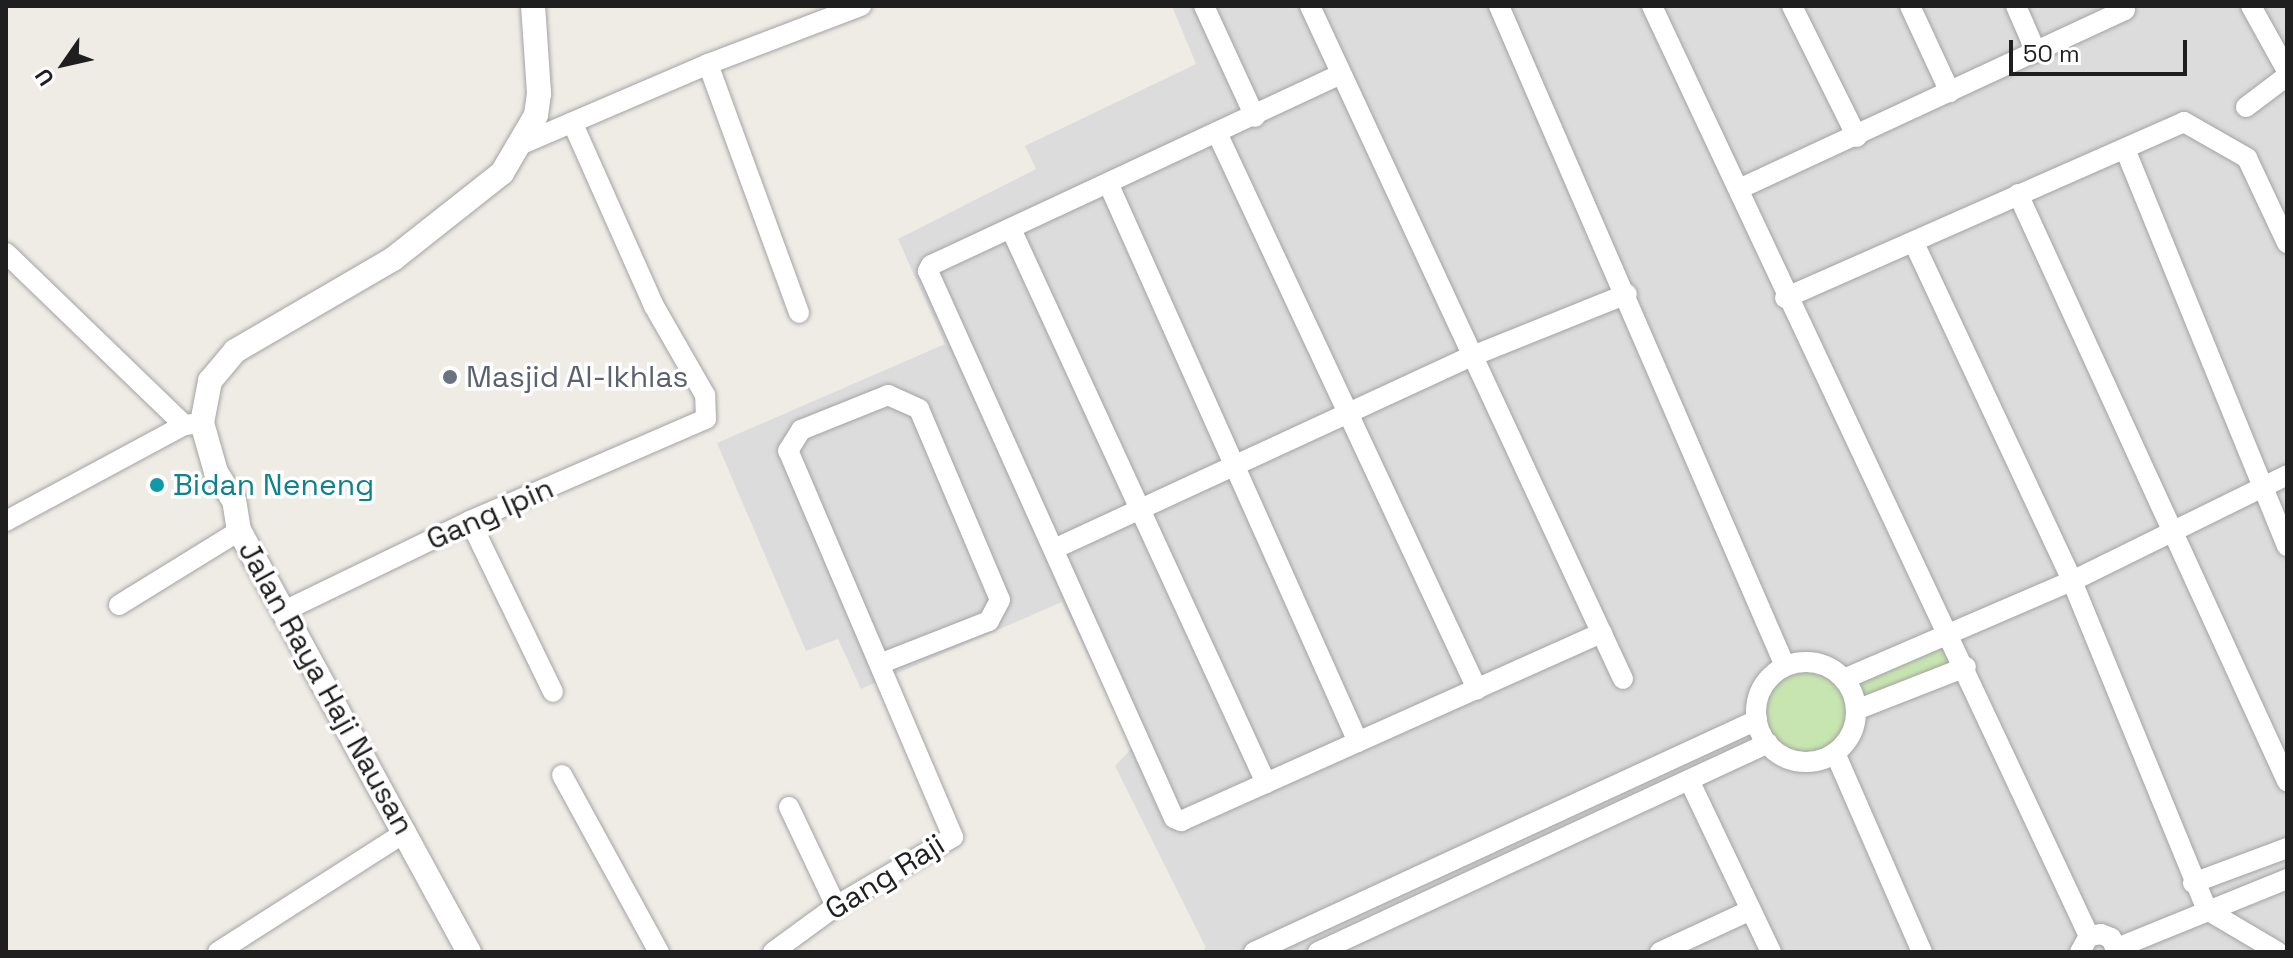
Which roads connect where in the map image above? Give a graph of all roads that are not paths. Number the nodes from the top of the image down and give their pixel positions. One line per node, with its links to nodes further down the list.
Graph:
1 (533, 6): 22 (street, Jalan Raya Haji Nausan)
2 (861, 6): 13 (street)
3 (1204, 6): 18 (street)
4 (1310, 6): 15 (street)
5 (1499, 6): 31 (street)
6 (1652, 6): 25 (street)
7 (1792, 6): 21 (street)
8 (1910, 6): 16 (street)
9 (2016, 6): 12 (street)
10 (2123, 6): 12 (street)
11 (2251, 6): 14 (street)
12 (2036, 52): 16 (street)
13 (708, 64): 19 (street); 33 (street)
14 (2287, 73): 17 (street)
15 (1341, 74): 18 (street); 34 (street)
16 (1950, 92): 21 (street)
17 (2246, 107)
18 (1255, 117): 20 (street)
19 (572, 122): 22 (street); 42 (street, Gang Ipin)
20 (1218, 135): 24 (street); 35 (street)
21 (1857, 137): 25 (street)
22 (524, 143): 36 (street, Jalan Raya Haji Nausan)
23 (2125, 149): 26 (street); 29 (street); 39 (street)
24 (1109, 185): 27 (street); 37 (street)
25 (1739, 189): 32 (street)
26 (2018, 194): 28 (street); 44 (street)
27 (1011, 229): 40 (street); 46 (street)
28 (1914, 243): 32 (street); 47 (street)
29 (2287, 243)
30 (6, 253): 36 (street)
31 (1627, 294): 34 (street); 53 (street)
32 (1785, 298): 50 (street)
33 (799, 313)
34 (1470, 357): 35 (street); 51 (street)
35 (1352, 413): 37 (street); 57 (street)
36 (193, 424): 41 (street); 43 (street, Jalan Raya Haji Nausan)
37 (1234, 467): 40 (street); 61 (street)
38 (2287, 475): 39 (street)
39 (2258, 486): 44 (street); 45 (street)
40 (1140, 509): 46 (street); 67 (street)
41 (9, 514)
42 (470, 521): 49 (street, Gang Ipin); 58 (street)
43 (239, 531): 48 (street); 49 (street, Jalan Raya Haji Nausan)
44 (2171, 533): 47 (street); 66 (street)
45 (2287, 546)
46 (1054, 549): 67 (street)
47 (2072, 581): 50 (street); 73 (street)
48 (119, 605)
49 (282, 612): 69 (street, Jalan Raya Haji Nausan)
50 (1949, 632): 54 (street); 56 (street)
51 (1602, 633): 55 (street); 57 (street)
52 (882, 663): 52 (street); 75 (street, Gang Raji)
53 (1785, 666): 56 (street); 60 (street)
54 (1966, 667): 59 (street); 78 (street)
55 (1623, 679)
56 (1844, 679): 59 (street)
57 (1477, 689): 61 (street)
58 (553, 692)
59 (1856, 710): 63 (street)
60 (1757, 720): 62 (street); 71 (street)
61 (1358, 742): 67 (street)
62 (1768, 743): 63 (street); 65 (street)
63 (1835, 753): 88 (street)
64 (562, 775): 82 (street)
65 (1689, 780): 74 (street); 76 (street)
66 (2287, 781)
67 (1266, 783)
68 (789, 807): 75 (street)
69 (406, 832): 80 (street); 81 (street, Jalan Raya Haji Nausan)
70 (2287, 848): 73 (street)
71 (1438, 868): 74 (street); 84 (street)
72 (2287, 879): 77 (street)
73 (2193, 883): 77 (street)
74 (1448, 892): 85 (street)
75 (836, 906): 83 (street, Gang Raji)
76 (1751, 910): 86 (street); 87 (street)
77 (2207, 910): 79 (street); 89 (street)
78 (2084, 944): 79 (street)
79 (2117, 950)
80 (218, 952)
81 (469, 952)
82 (659, 952)
83 (773, 952)
84 (1254, 952)
85 (1318, 952)
86 (1660, 952)
87 (1771, 952)
88 (1922, 952)
89 (2278, 952)

